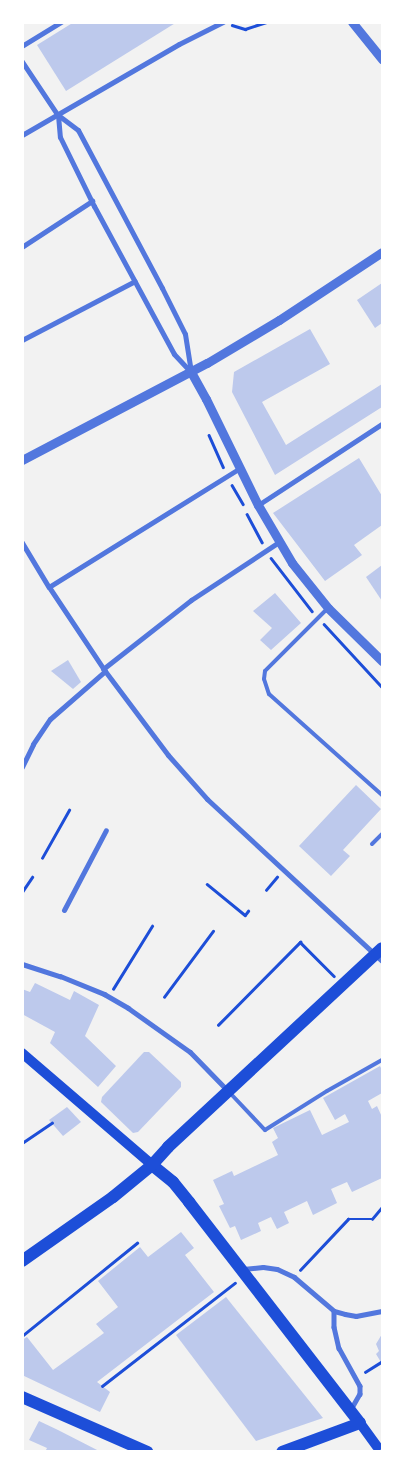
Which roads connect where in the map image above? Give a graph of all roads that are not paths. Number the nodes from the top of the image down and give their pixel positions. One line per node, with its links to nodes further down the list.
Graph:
1 (61, 22): 4 (street)
2 (224, 22): 7 (street)
3 (352, 22): 5 (street)
4 (22, 46)
5 (382, 59)
6 (22, 61): 7 (street)
7 (58, 115): 8 (street); 9 (street); 14 (street)
8 (22, 135)
9 (92, 201): 10 (street); 12 (street)
10 (22, 247)
11 (382, 252): 14 (street)
12 (135, 281): 13 (street); 14 (street)
13 (22, 340)
14 (191, 372): 16 (street); 17 (street)
15 (382, 424): 18 (street)
16 (22, 460)
17 (240, 468): 18 (street); 21 (street)
18 (258, 505): 20 (street)
19 (22, 542): 21 (street)
20 (279, 542): 22 (street); 24 (street)
21 (49, 587): 24 (street)
22 (328, 608): 23 (street); 26 (lane)
23 (382, 661)
24 (104, 670): 25 (street); 31 (street)
25 (22, 767)
26 (382, 795)
27 (106, 830): 30 (street)
28 (382, 834): 29 (lane)
29 (372, 844)
30 (64, 910)
31 (380, 954): 35 (main road)
32 (22, 964): 35 (street)
33 (22, 1053): 36 (main road)
34 (382, 1060): 35 (lane)
35 (228, 1091): 36 (main road)
36 (152, 1165): 37 (main road); 38 (main road)
37 (22, 1261)
38 (244, 1271): 39 (street); 43 (main road)
39 (334, 1311): 41 (street); 43 (street)
40 (382, 1311): 41 (street)
41 (345, 1314)
42 (22, 1397): 46 (main road)
43 (351, 1410): 44 (main road)
44 (360, 1423): 45 (main road); 47 (main road)
45 (378, 1446)
46 (147, 1452)
47 (282, 1452)

